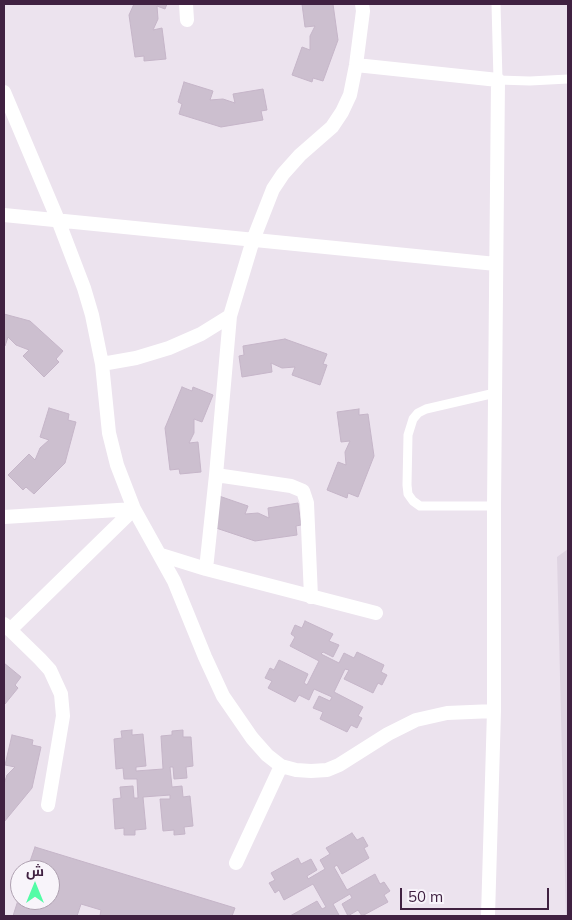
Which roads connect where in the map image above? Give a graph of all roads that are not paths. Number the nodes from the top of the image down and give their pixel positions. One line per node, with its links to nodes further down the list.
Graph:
1 (186, 4): 4 (street)
2 (362, 4): 5 (street)
3 (496, 4): 7 (lane)
4 (187, 20)
5 (356, 65): 7 (street); 11 (street)
6 (568, 79): 7 (lane)
7 (498, 80): 12 (street)
8 (4, 92): 10 (street)
9 (4, 214): 10 (street)
10 (58, 220): 11 (street); 14 (street)
11 (253, 240): 12 (street); 13 (street)
12 (496, 264): 15 (street)
13 (230, 316): 14 (street); 16 (street)
14 (102, 364): 18 (street)
15 (495, 393): 17 (street); 17 (lane)
16 (216, 475): 21 (street); 22 (street)
17 (494, 506): 25 (street)
18 (134, 509): 19 (street); 20 (street); 24 (street)
19 (4, 517)
20 (161, 555): 21 (street); 26 (street)
21 (206, 569): 22 (street)
22 (311, 597): 23 (street)
23 (376, 613)
24 (7, 627): 27 (street)
25 (494, 712): 26 (street); 29 (street)
26 (281, 766): 28 (street)
27 (48, 805)
28 (236, 863)
29 (488, 916)

